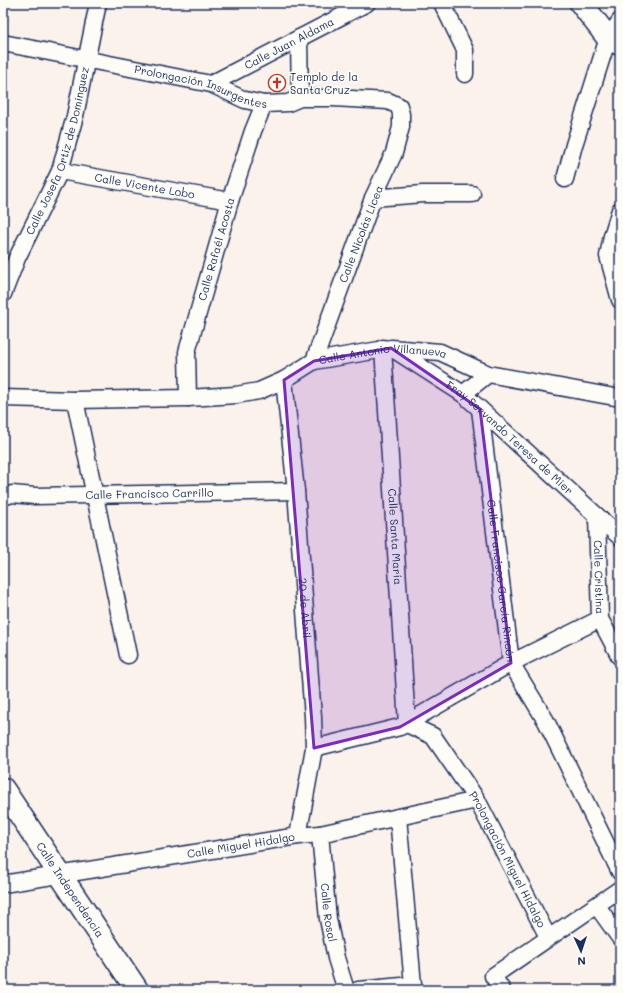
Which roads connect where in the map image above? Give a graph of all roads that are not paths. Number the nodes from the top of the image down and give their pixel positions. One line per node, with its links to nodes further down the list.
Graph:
1 (98, 3): 8 (street, Calle Josefa Ortiz de Domínguez)
2 (367, 3): 6 (street, Calle Juan Aldama)
3 (442, 3): 9 (street)
4 (581, 3): 5 (street)
5 (616, 34): 15 (street)
6 (299, 38): 10 (street, Calle Juan Aldama); 11 (street)
7 (3, 43): 8 (street, Prolongación Insurgentes)
8 (87, 59): 10 (street, Prolongación Insurgentes); 14 (street, Calle Josefa Ortiz de Domínguez)
9 (465, 74)
10 (211, 84): 12 (street, Prolongación Insurgentes)
11 (300, 98): 12 (street, Prolongación Insurgentes); 13 (street, Prolongación Insurgentes)
12 (264, 104): 18 (street, Calle Rafaél Acosta)
13 (398, 106): 17 (street, Calle Nicolás Licea)
14 (60, 171): 18 (street, Calle Vicente Lobo); 20 (street, Calle Josefa Ortiz de Domínguez)
15 (565, 179)
16 (472, 194): 17 (street)
17 (373, 198): 23 (street, Calle Nicolás Licea)
18 (230, 201): 28 (street, Calle Rafaél Acosta)
19 (620, 210): 21 (street)
20 (3, 294)
21 (620, 300)
22 (387, 348): 23 (street, Calle Antonio Villanueva); 24 (street, Calle Antonio Villanueva); 26 (street, Fray Servando Teresa de Mier); 41 (street, Calle Santa María)
23 (314, 360): 25 (street, Calle Antonio Villanueva)
24 (488, 374): 26 (street); 29 (street, Calle Antonio Villanueva)
25 (284, 380): 28 (street, Calle Antonio Villanueva); 32 (street, 20 de Abril)
26 (463, 394): 31 (street, Fray Servando Teresa de Mier)
27 (3, 398): 30 (street, Calle Antonio Villanueva)
28 (188, 398): 30 (street, Calle Antonio Villanueva)
29 (620, 398)
30 (75, 400): 33 (street)
31 (480, 408): 35 (street, Fray Servando Teresa de Mier); 40 (street, Calle Francisco García Rincón)
32 (296, 491): 33 (street, Calle Francisco Carrillo); 42 (street, 20 de Abril)
33 (96, 495): 34 (street, Calle Francisco Carrillo); 38 (street)
34 (3, 497)
35 (597, 516): 36 (street, Fray Servando Teresa de Mier); 37 (street, Calle Cristina)
36 (620, 537)
37 (600, 619): 39 (street, Calle Cristina); 40 (street)
38 (128, 655)
39 (620, 657)
40 (511, 664): 41 (street); 48 (street, Calle Francisco García Rincón)
41 (407, 724): 42 (street); 44 (street, Prolongación Miguel Hidalgo)
42 (314, 748): 47 (street, 20 de Abril)
43 (3, 789): 49 (street, Calle Independencia)
44 (477, 800): 45 (street, Calle Miguel Hidalgo); 53 (street, Prolongación Miguel Hidalgo)
45 (398, 817): 46 (street, Calle Miguel Hidalgo); 55 (street)
46 (320, 834): 47 (street, Calle Miguel Hidalgo); 57 (street, Calle Rosal)
47 (298, 836): 49 (street, Calle Miguel Hidalgo)
48 (620, 872)
49 (60, 875): 50 (street, Calle Miguel Hidalgo); 56 (street, Calle Independencia)
50 (3, 884)
51 (620, 889): 52 (street)
52 (597, 906): 53 (street); 54 (street)
53 (548, 937): 59 (street, Prolongación Miguel Hidalgo)
54 (620, 938)
55 (415, 988): 58 (street)
56 (138, 990)
57 (346, 990)
58 (358, 990)
59 (502, 990)

